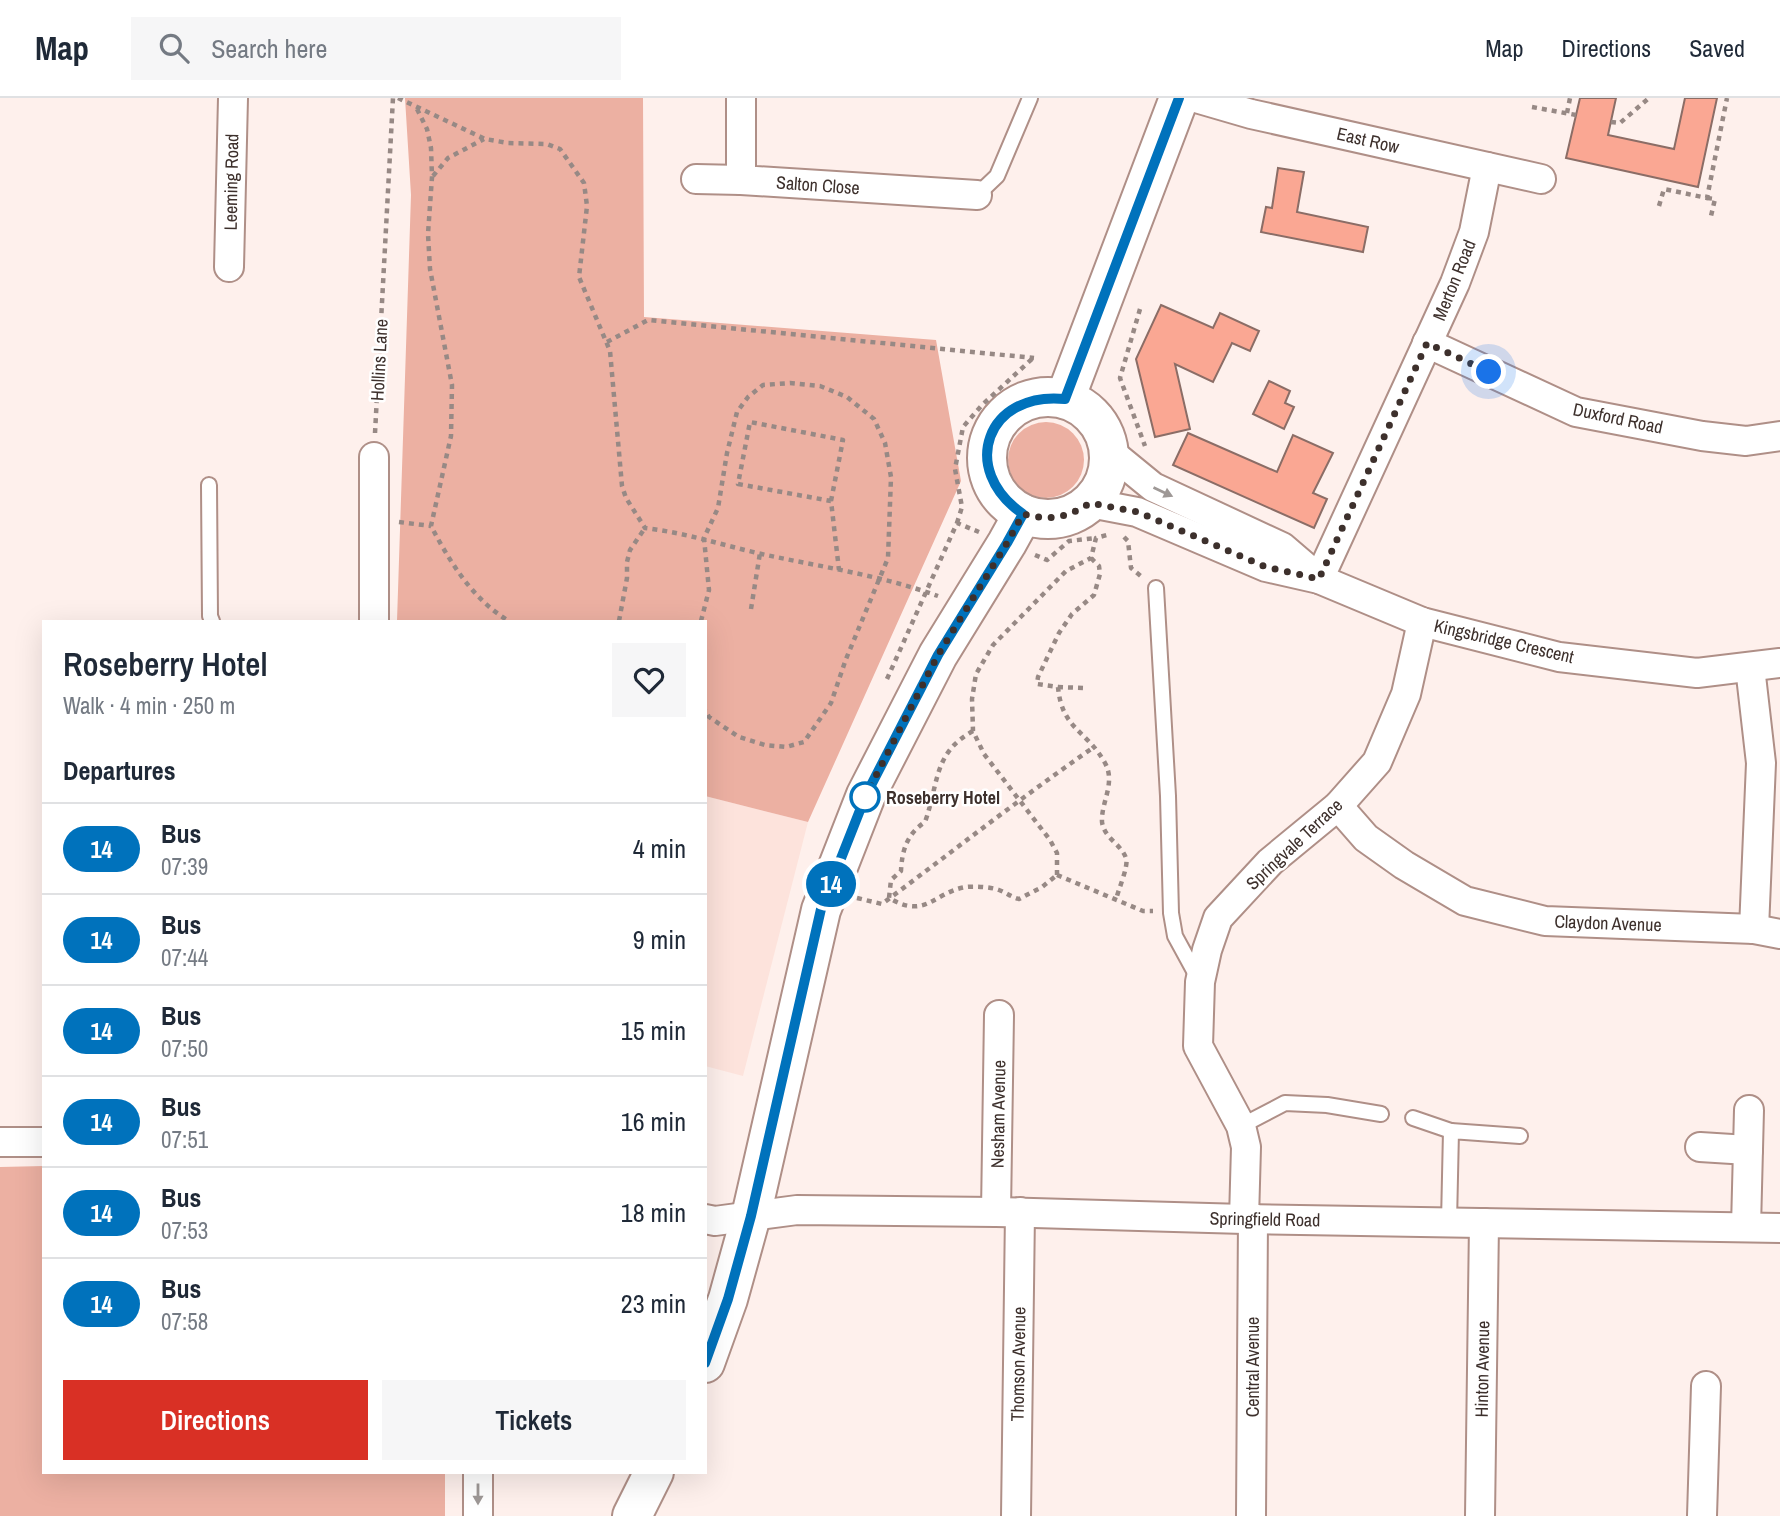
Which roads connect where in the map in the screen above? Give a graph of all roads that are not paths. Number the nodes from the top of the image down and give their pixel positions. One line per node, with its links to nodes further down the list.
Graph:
1 (233, 98): 11 (street, Leeming Road)
2 (741, 98): 9 (street)
3 (1030, 98): 10 (lane)
4 (1179, 98): 13 (main road)
5 (1196, 98): 6 (street, East Row)
6 (1487, 167): 7 (street, East Row); 12 (street, Merton Road)
7 (1541, 179)
8 (696, 180): 9 (street, Salton Close)
9 (741, 180): 10 (street, Salton Close)
10 (977, 195)
11 (229, 267)
12 (1427, 343): 14 (street, Duxford Road); 20 (street, Merton Road)
13 (1065, 399): 15 (main road); 19 (main road)
14 (1780, 436)
15 (1109, 451): 18 (main road); 20 (street, Kingsbridge Crescent, one-way to 20)
16 (374, 457): 23 (street)
17 (209, 485): 22 (lane)
18 (1090, 503): 19 (main road); 20 (street, Kingsbridge Crescent)
19 (1023, 514): 42 (main road)
20 (1319, 579): 24 (street, Kingsbridge Crescent)
21 (1156, 588): 29 (lane)
22 (212, 620)
23 (374, 620)
24 (1422, 622): 26 (street, Kingsbridge Crescent); 27 (street, Springvale Terrace)
25 (1780, 663): 26 (street, Kingsbridge Crescent)
26 (1750, 667): 28 (street, Claydon Avenue)
27 (1338, 806): 28 (street, Claydon Avenue); 29 (street, Springvale Terrace)
28 (1767, 932)
29 (1200, 982): 33 (street, Springvale Terrace)
30 (999, 1016): 41 (street, Nesham Avenue)
31 (1749, 1110): 40 (street)
32 (1381, 1114): 33 (lane)
33 (1236, 1117): 43 (street, Central Avenue)
34 (1413, 1118): 35 (lane)
35 (1451, 1132): 36 (lane); 45 (lane)
36 (1520, 1136)
37 (0, 1142): 38 (street)
38 (42, 1142)
39 (1700, 1147): 40 (street)
40 (1748, 1150): 47 (street)
41 (1008, 1212): 42 (street, Springfield Road); 43 (street, Springfield Road); 55 (street, Thomson Avenue)
42 (751, 1216): 44 (street, Springfield Road); 49 (main road)
43 (1248, 1218): 45 (street, Springfield Road); 56 (street, Central Avenue)
44 (707, 1219)
45 (1450, 1222): 46 (street, Springfield Road)
46 (1484, 1223): 47 (street, Springfield Road); 57 (street, Hinton Avenue)
47 (1746, 1227): 48 (street, Springfield Road)
48 (1780, 1228)
49 (707, 1357)
50 (1706, 1386): 58 (street)
51 (478, 1474): 53 (street, one-way to 53)
52 (653, 1474): 54 (main road)
53 (478, 1516)
54 (632, 1516)
55 (1016, 1516)
56 (1251, 1516)
57 (1480, 1516)
58 (1702, 1516)

